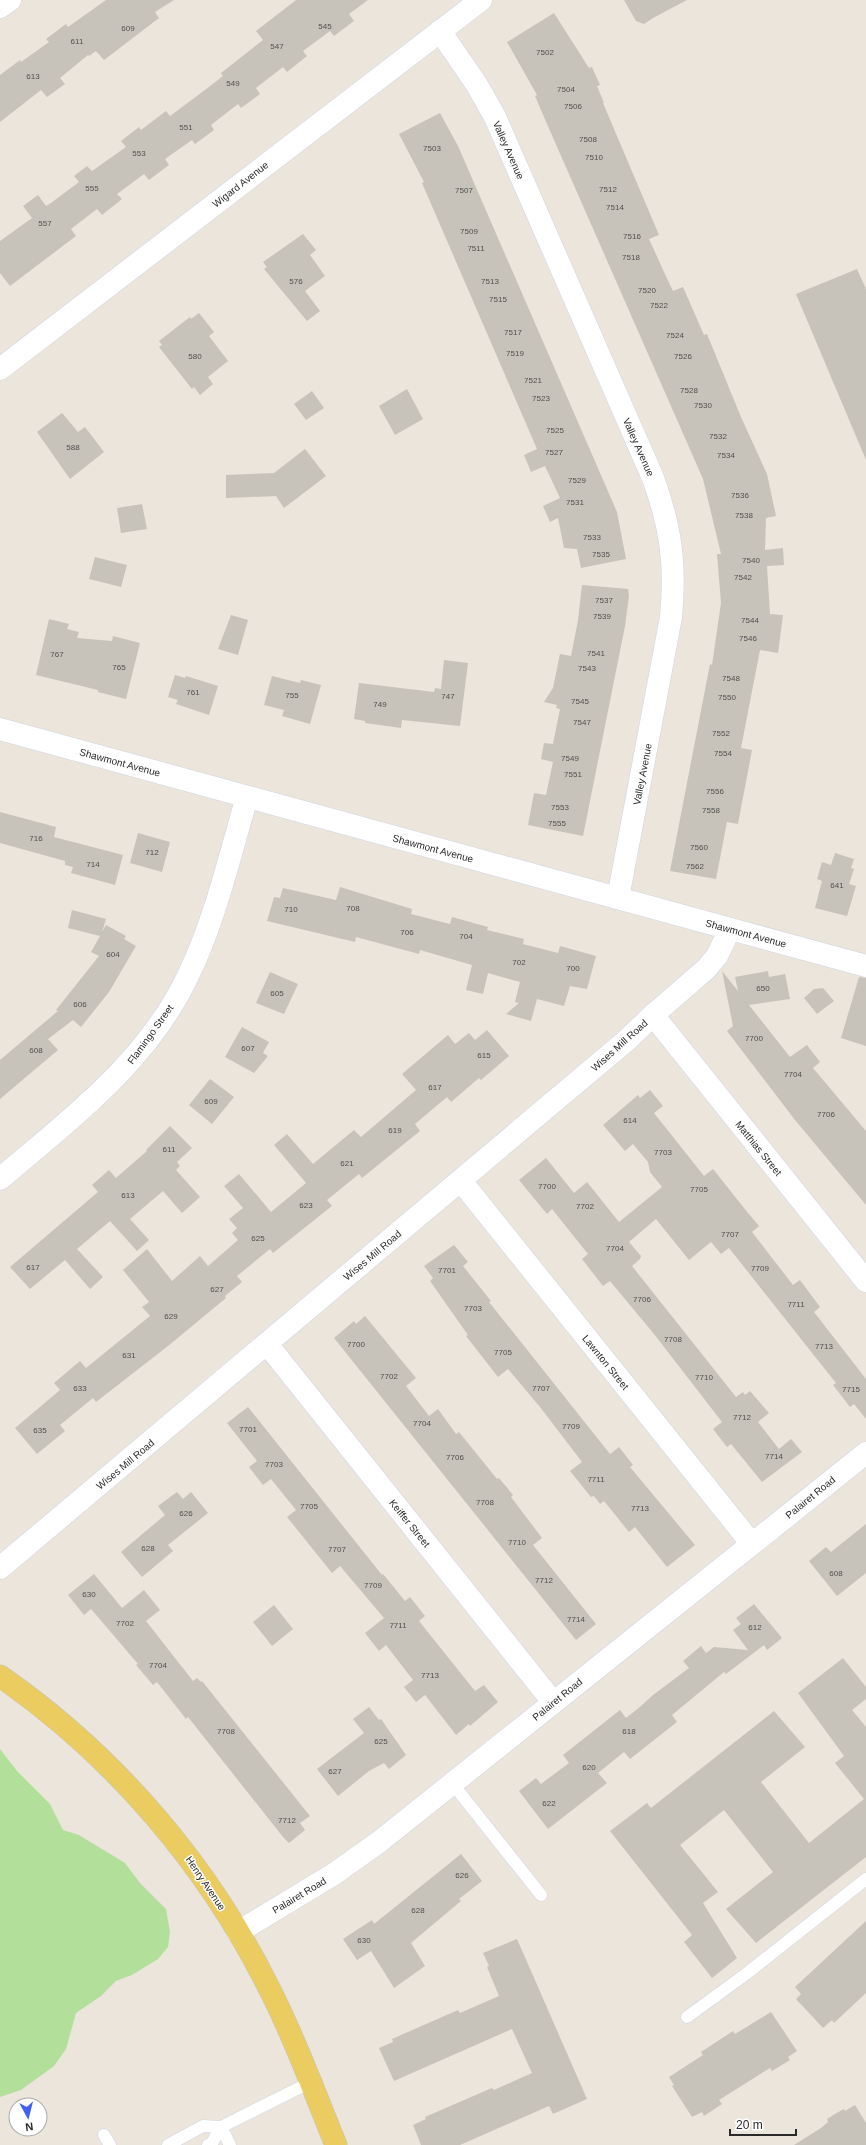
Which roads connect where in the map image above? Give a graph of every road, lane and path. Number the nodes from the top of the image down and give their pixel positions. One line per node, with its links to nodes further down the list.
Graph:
1 (10, 0): 3 (street)
2 (481, 0): 4 (street, Wigard Avenue)
3 (0, 7)
4 (440, 31): 5 (street, Wigard Avenue); 8 (street, Valley Avenue)
5 (0, 369)
6 (0, 730): 7 (street, Shawmont Avenue)
7 (246, 797): 8 (street, Shawmont Avenue); 12 (street, Flamingo Street)
8 (618, 898): 9 (street, Shawmont Avenue)
9 (730, 929): 10 (street, Shawmont Avenue); 11 (street, Wises Mill Road)
10 (866, 966)
11 (653, 1015): 13 (street, Wises Mill Road); 14 (street, Matthias Street)
12 (0, 1178)
13 (460, 1181): 15 (street, Wises Mill Road); 17 (street, Lawnton Street)
14 (866, 1281)
15 (267, 1344): 18 (street, Wises Mill Road); 20 (street, Keiffer Street)
16 (866, 1453): 17 (street, Palairet Road)
17 (752, 1544): 20 (street, Palairet Road)
18 (0, 1568)
19 (0, 1676): 24 (main road, Henry Avenue)
20 (553, 1702): 21 (street, Palairet Road)
21 (452, 1783): 23 (lane); 24 (street, Palairet Road)
22 (866, 1879): 25 (lane)
23 (541, 1895)
24 (238, 1932): 26 (main road, Henry Avenue)
25 (687, 2017)
26 (311, 2082): 27 (lane); 31 (main road, Henry Avenue)
27 (221, 2127): 28 (lane); 29 (lane); 30 (lane)
28 (168, 2145)
29 (208, 2145)
30 (230, 2145)
31 (336, 2145)

